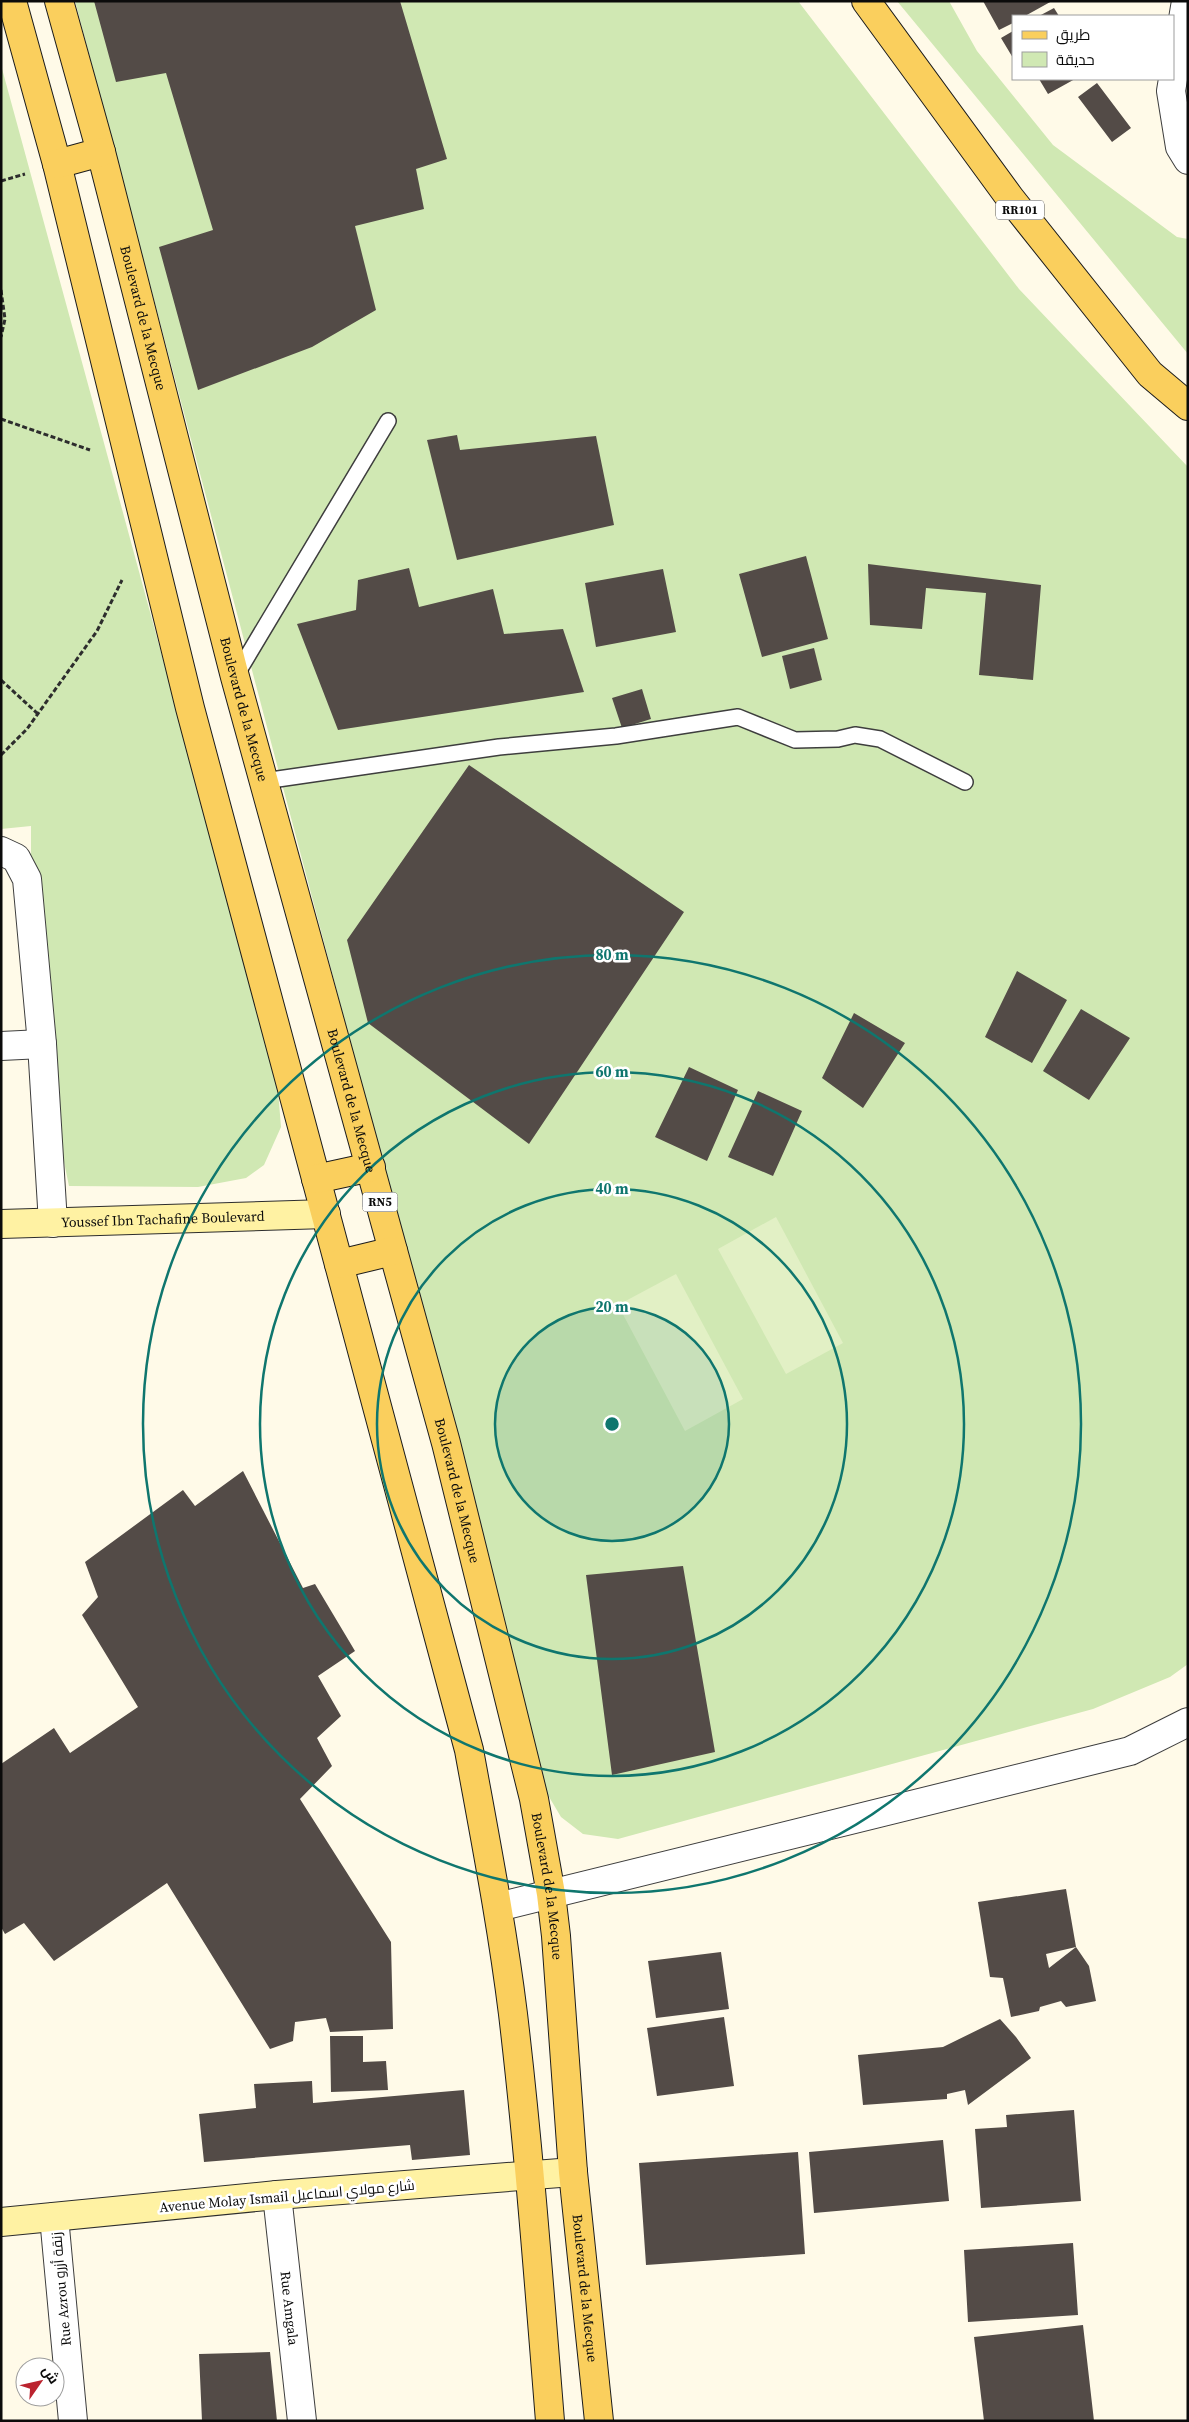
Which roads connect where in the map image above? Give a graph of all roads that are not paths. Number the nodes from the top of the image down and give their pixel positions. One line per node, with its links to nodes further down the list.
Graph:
1 (12, 1): 9 (main road)
2 (59, 1): 7 (main road, Boulevard de la Mecque / RN5)
3 (866, 1): 10 (main road, RR101)
4 (1186, 1): 5 (street)
5 (1174, 73)
6 (1173, 80): 8 (street)
7 (101, 152): 9 (main road); 12 (main road, Boulevard de la Mecque / RN5)
8 (1188, 160)
9 (57, 164): 19 (main road)
10 (1188, 406)
11 (388, 422): 12 (lane)
12 (235, 677): 13 (main road, Boulevard de la Mecque / RN5)
13 (264, 781): 14 (lane); 18 (main road, Boulevard de la Mecque / RN5)
14 (965, 782)
15 (1, 852): 16 (street)
16 (42, 1044): 17 (street); 21 (street)
17 (1, 1046)
18 (371, 1167): 19 (main road); 23 (main road, Boulevard de la Mecque / RN5)
19 (316, 1179): 20 (main road)
20 (326, 1214): 21 (street, Youssef Ibn Tachafine Boulevard); 24 (main road)
21 (53, 1223): 22 (street, Youssef Ibn Tachafine Boulevard)
22 (1, 1224)
23 (393, 1252): 24 (main road); 26 (main road, Boulevard de la Mecque / RN5)
24 (339, 1264): 27 (main road)
25 (1188, 1722): 26 (street)
26 (551, 1894): 27 (street); 28 (main road, Boulevard de la Mecque / RN5)
27 (498, 1907): 29 (main road)
28 (573, 2172): 29 (street, Avenue Molay Ismail شارع مولاي اسماعيل); 36 (main road, Boulevard de la Mecque / RN5)
29 (530, 2176): 30 (street, Avenue Molay Ismail شارع مولاي اسماعيل); 35 (main road)
30 (277, 2195): 31 (street, Avenue Molay Ismail شارع مولاي اسماعيل); 34 (street, Rue Amgala)
31 (54, 2217): 32 (street, Avenue Molay Ismail شارع مولاي اسماعيل); 33 (street, Rue Azrou زنقة أزرو)
32 (1, 2222)
33 (74, 2421)
34 (302, 2421)
35 (550, 2421)
36 (599, 2421)

